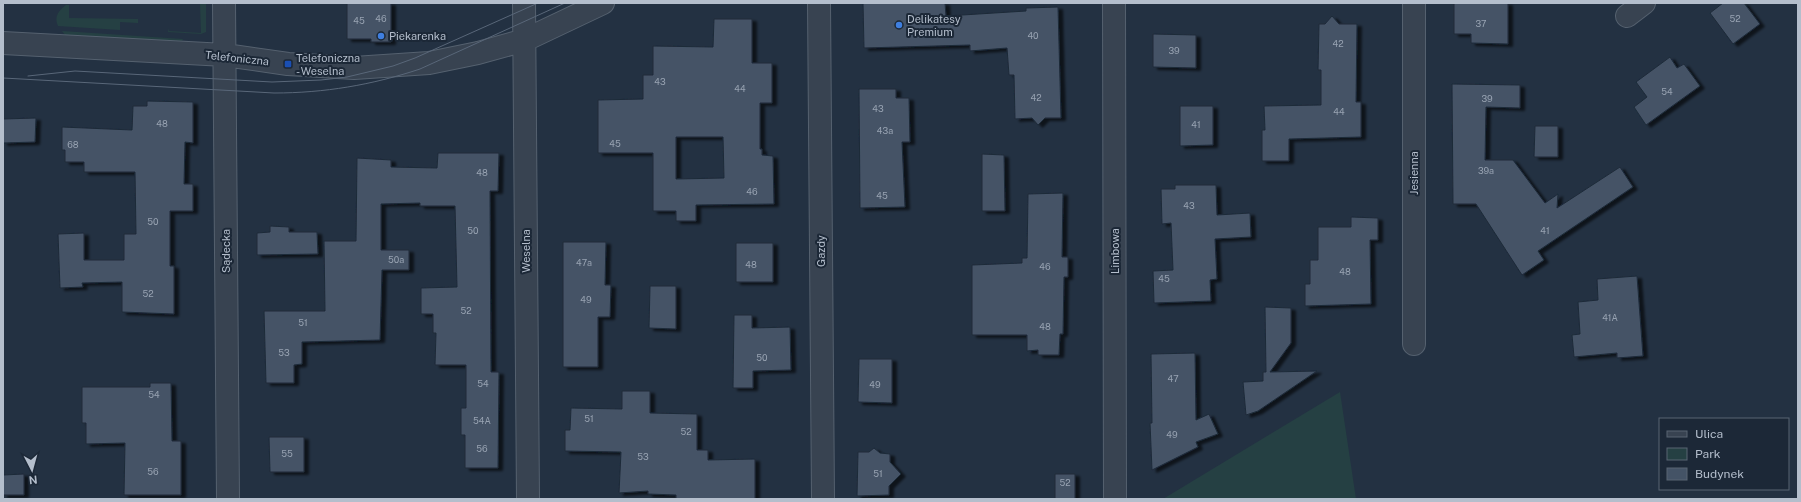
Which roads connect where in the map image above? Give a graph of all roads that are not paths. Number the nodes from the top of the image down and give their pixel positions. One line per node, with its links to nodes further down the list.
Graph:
1 (224, 3): 11 (street, Sądecka)
2 (524, 3): 9 (street, Weselna)
3 (603, 3): 9 (street, Telefoniczna)
4 (820, 3): 15 (street, Gazdy)
5 (1114, 3): 16 (street, Limbowa)
6 (1414, 3): 12 (street, Jesienna)
7 (1644, 3): 8 (street)
8 (1627, 16)
9 (525, 40): 11 (street, Telefoniczna); 14 (street, Weselna)
10 (3, 44): 11 (street, Telefoniczna)
11 (225, 55): 13 (street, Sądecka)
12 (1414, 344)
13 (228, 499)
14 (528, 499)
15 (823, 499)
16 (1115, 499)

